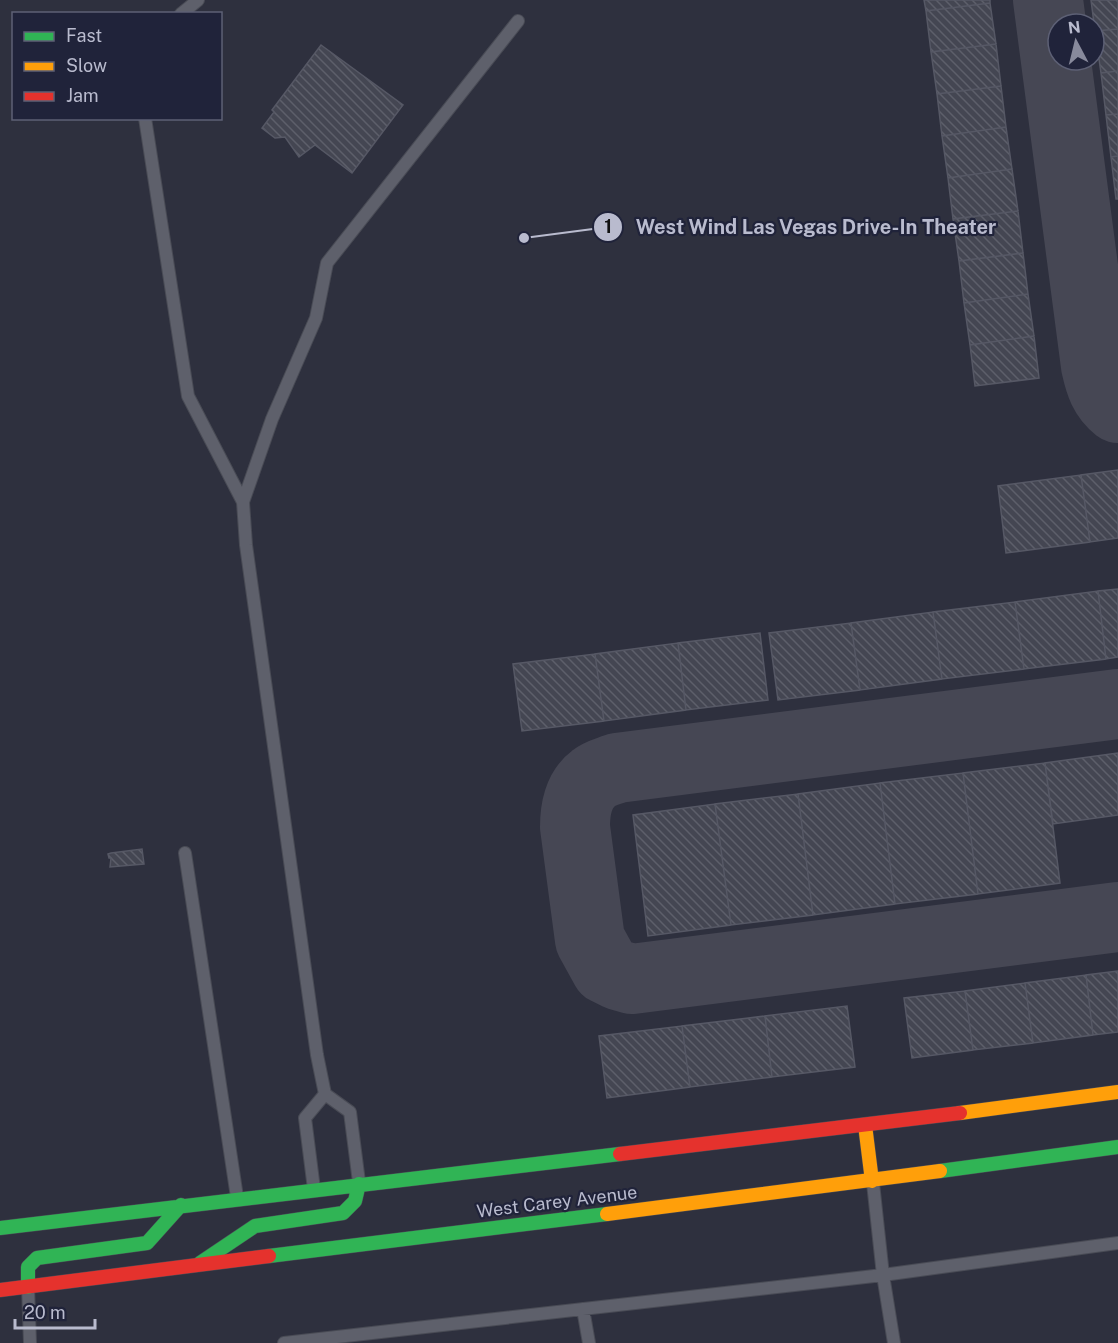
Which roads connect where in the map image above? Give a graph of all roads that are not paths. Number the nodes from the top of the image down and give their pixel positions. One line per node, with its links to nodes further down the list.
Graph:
1 (198, 0): 2 (lane)
2 (183, 12)
3 (518, 21): 5 (lane)
4 (145, 120): 5 (lane)
5 (243, 502): 8 (lane)
6 (185, 853): 14 (lane)
7 (1118, 1092): 9 (main road)
8 (325, 1094): 12 (lane); 13 (lane)
9 (866, 1125): 11 (main road); 12 (main road)
10 (1118, 1148): 11 (main road, West Carey Avenue)
11 (872, 1180): 18 (main road, West Carey Avenue); 19 (lane)
12 (359, 1184): 13 (main road); 18 (main road)
13 (314, 1189): 14 (main road)
14 (237, 1198): 15 (main road)
15 (181, 1205): 16 (main road); 20 (main road)
16 (0, 1228)
17 (1118, 1243): 19 (lane)
18 (196, 1266): 20 (main road, West Carey Avenue)
19 (884, 1275): 22 (lane); 26 (lane)
20 (28, 1287): 21 (main road, West Carey Avenue); 23 (lane)
21 (0, 1290)
22 (583, 1309): 24 (lane); 25 (lane)
23 (30, 1343)
24 (284, 1343)
25 (589, 1343)
26 (894, 1343)

